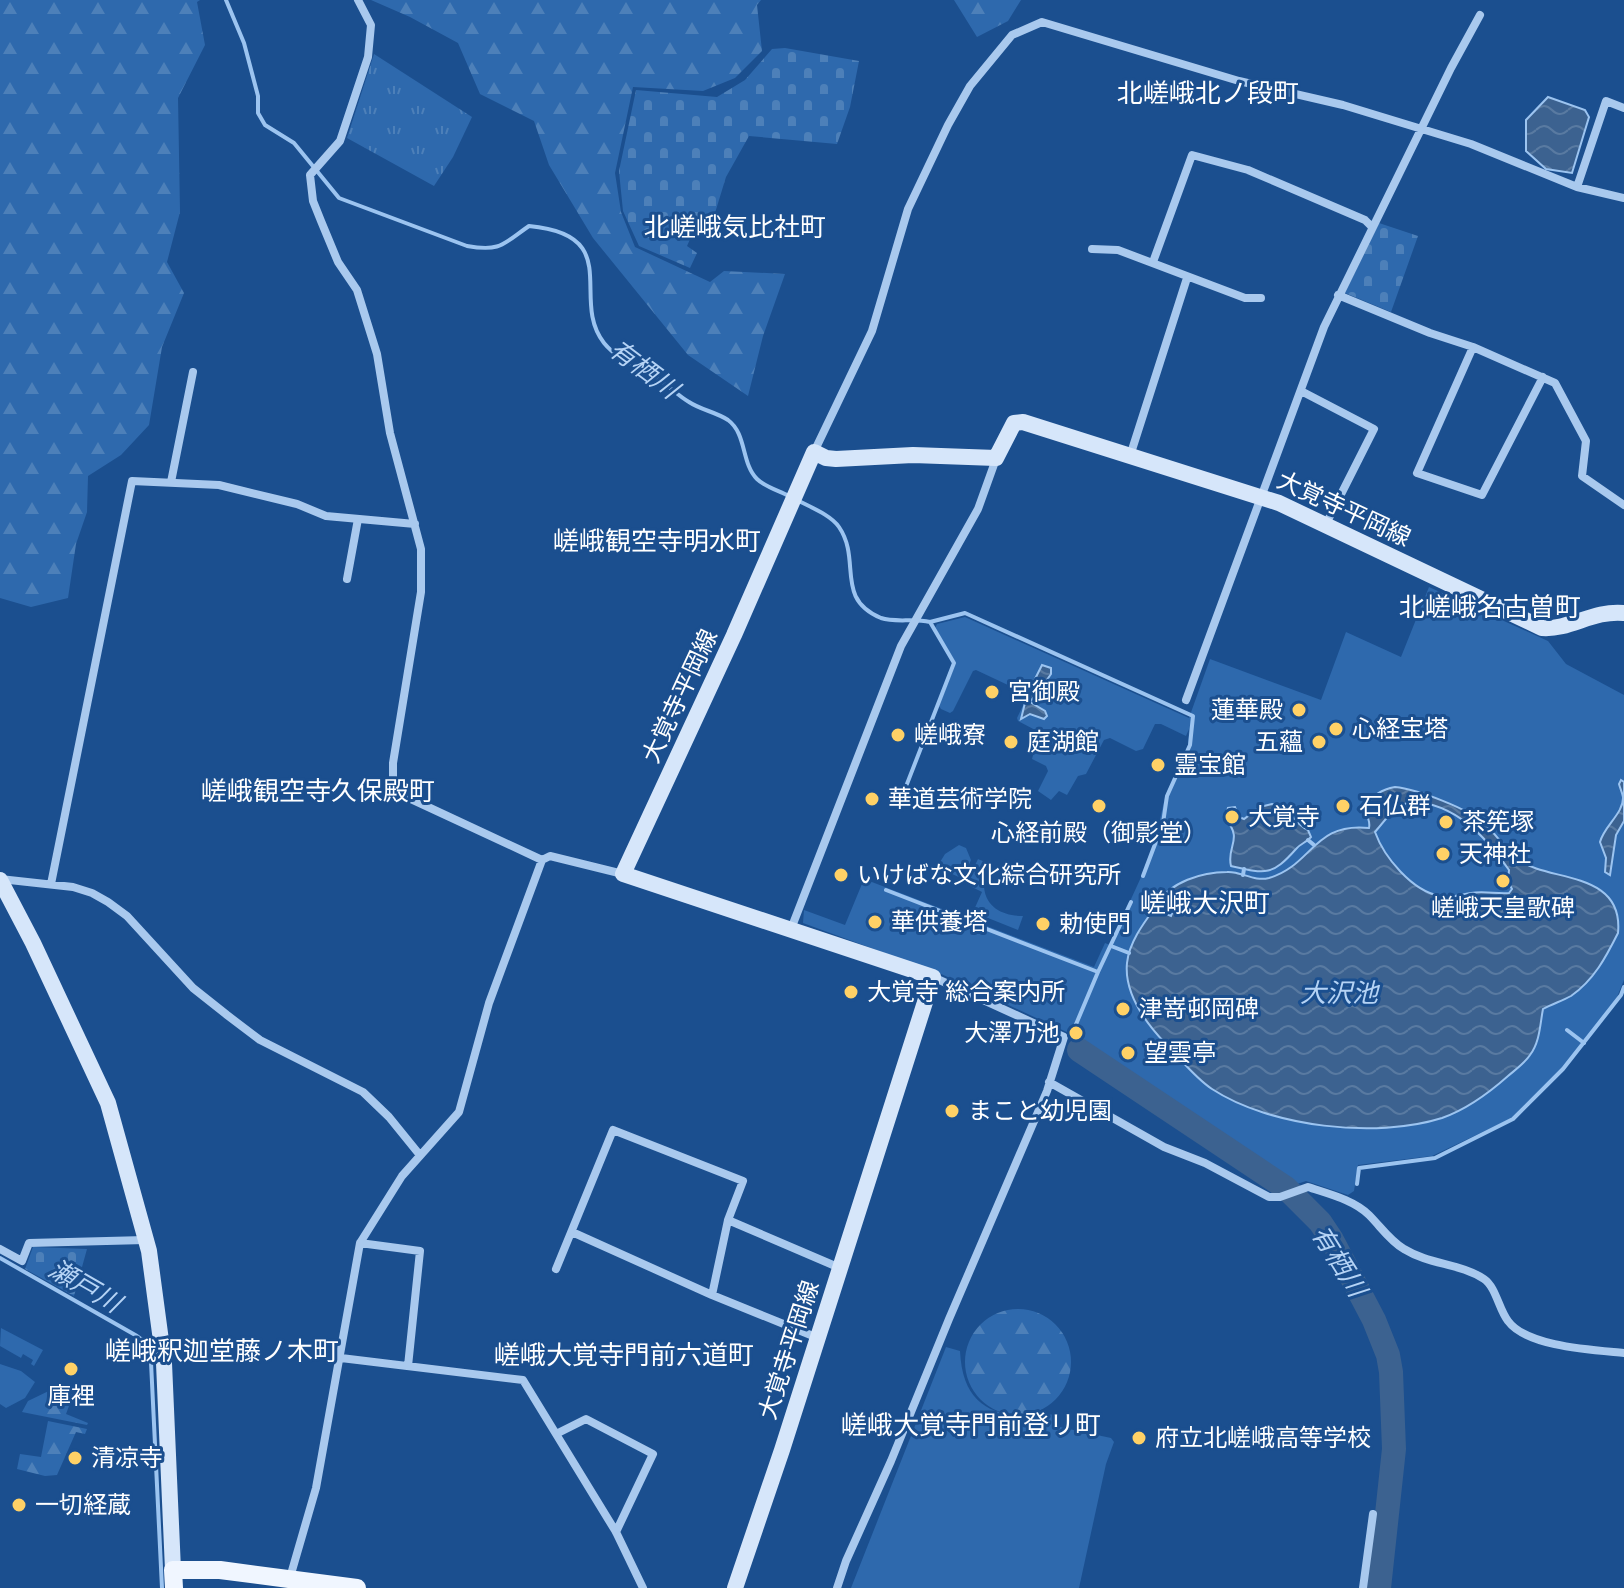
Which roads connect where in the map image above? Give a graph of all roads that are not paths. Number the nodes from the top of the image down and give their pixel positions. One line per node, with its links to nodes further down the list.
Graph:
1 (358, 0): 24 (street)
2 (1480, 15): 4 (street)
3 (1624, 108): 5 (street)
4 (1422, 129): 5 (street); 7 (street); 17 (street)
5 (1577, 187): 6 (street)
6 (1624, 198)
7 (1372, 227): 9 (street); 11 (street)
8 (1092, 249): 9 (street)
9 (1153, 262): 10 (street)
10 (1187, 278): 12 (street); 18 (street)
11 (1338, 295): 13 (street); 16 (street)
12 (1261, 298)
13 (1473, 347): 15 (street); 15 (street)
14 (193, 372): 20 (street)
15 (1543, 377): 22 (street)
16 (1301, 391): 21 (street); 25 (street)
17 (814, 452): 19 (main road); 30 (main road, 大覚寺平岡線)
18 (1130, 456): 19 (main road, 大覚寺平岡線); 21 (main road, 大覚寺平岡線)
19 (996, 458): 33 (street)
20 (171, 482): 23 (street); 32 (street)
21 (1261, 496): 25 (main road, 大覚寺平岡線); 28 (street)
22 (1624, 505)
23 (358, 519): 24 (street); 26 (street)
24 (415, 524): 29 (street)
25 (1326, 524): 27 (main road, 大覚寺平岡線)
26 (347, 579)
27 (1623, 611)
28 (1186, 700)
29 (542, 860): 30 (street); 36 (street)
30 (623, 874): 33 (main road)
31 (0, 880): 32 (street); 39 (main road)
32 (51, 884): 36 (street)
33 (791, 929): 34 (main road)
34 (933, 977): 35 (street); 42 (main road, 大覚寺平岡線)
35 (1049, 1082): 46 (street); 57 (street)
36 (419, 1154): 40 (street)
37 (728, 1220): 38 (street); 42 (street); 44 (street)
38 (572, 1232): 43 (street); 44 (street)
39 (145, 1240): 41 (street); 52 (main road)
40 (360, 1243): 47 (street); 48 (street)
41 (0, 1249)
42 (840, 1268): 45 (main road, 大覚寺平岡線)
43 (556, 1269)
44 (712, 1295): 45 (street)
45 (818, 1338): 56 (main road, 大覚寺平岡線)
46 (1624, 1353)
47 (341, 1358): 48 (street); 53 (street)
48 (408, 1366): 49 (street)
49 (556, 1434): 51 (street); 51 (street)
50 (1373, 1514): 58 (street)
51 (616, 1532): 55 (street)
52 (174, 1579): 53 (main road)
53 (289, 1583): 54 (main road)
54 (357, 1588)
55 (643, 1588)
56 (735, 1588)
57 (837, 1588)
58 (1363, 1588)

